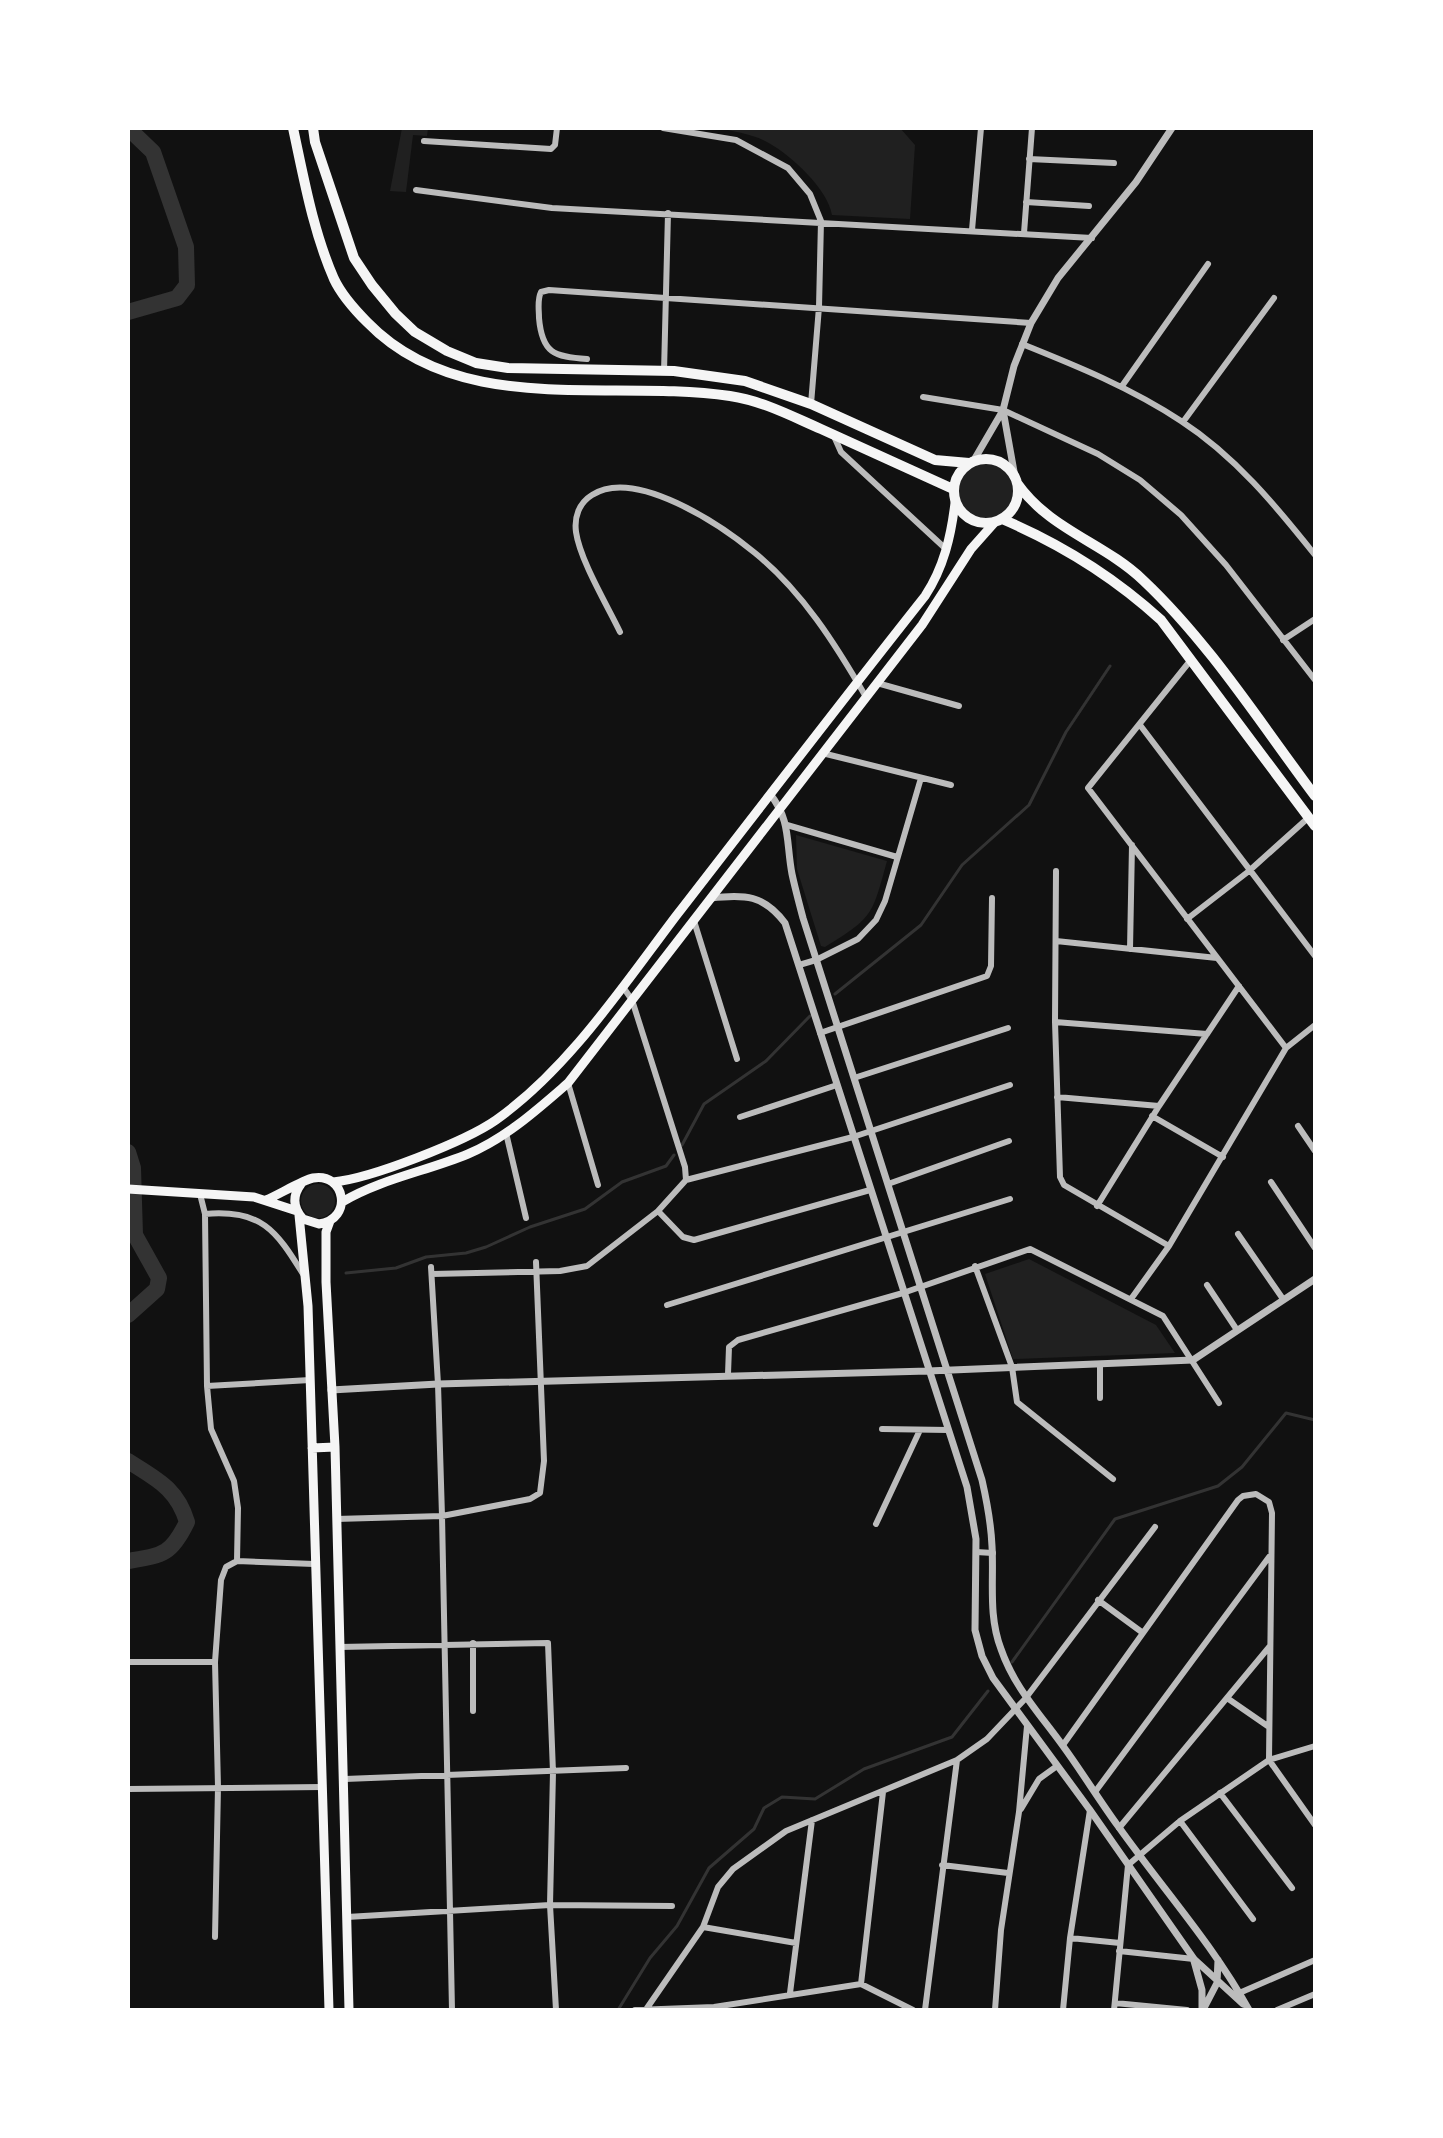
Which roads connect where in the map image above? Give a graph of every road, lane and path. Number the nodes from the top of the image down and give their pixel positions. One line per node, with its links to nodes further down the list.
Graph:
1 (293, 128): 32 (highway)
2 (313, 128): 26 (highway)
3 (557, 128): 8 (street)
4 (663, 128): 15 (street)
5 (981, 128): 16 (street)
6 (1032, 128): 9 (street)
7 (1172, 128): 18 (street)
8 (424, 141)
9 (1029, 159): 10 (street); 12 (street)
10 (1114, 163)
11 (416, 190): 14 (street)
12 (1026, 202): 13 (street); 17 (street)
13 (1089, 206)
14 (668, 213): 15 (street); 20 (street)
15 (821, 221): 16 (street); 22 (street)
16 (972, 230): 17 (street)
17 (1024, 233): 18 (street)
18 (1092, 238): 23 (street)
19 (1208, 264): 27 (street)
20 (666, 298): 22 (street); 25 (street); 26 (street)
21 (1274, 298): 31 (street)
22 (819, 307): 23 (street); 29 (street)
23 (1031, 323): 24 (street)
24 (1022, 344): 27 (street); 30 (street)
25 (587, 359)
26 (664, 372): 29 (highway)
27 (1122, 386): 31 (street)
28 (923, 397): 30 (street)
29 (811, 404): 33 (highway)
30 (1003, 410): 33 (street); 34 (street); 44 (street)
31 (1183, 422): 39 (street)
32 (833, 434): 35 (highway); 38 (street)
33 (971, 462): 34 (highway); 35 (highway)
34 (1016, 480): 37 (highway); 56 (highway)
35 (953, 489): 36 (highway)
36 (955, 503): 37 (highway); 38 (main road)
37 (998, 520): 41 (main road); 45 (highway)
38 (947, 550): 40 (main road)
39 (1315, 555)
40 (925, 596): 41 (main road); 47 (main road)
41 (936, 604): 48 (main road)
42 (1315, 619): 44 (street)
43 (620, 632): 47 (street)
44 (1283, 640): 46 (street)
45 (1190, 661): 51 (street); 58 (highway)
46 (1315, 680)
47 (857, 682): 49 (street); 55 (main road)
48 (877, 683): 49 (main road); 50 (street)
49 (866, 697): 52 (main road)
50 (959, 706)
51 (1140, 725): 60 (street); 63 (street)
52 (822, 753): 53 (street); 57 (main road)
53 (921, 778): 54 (street); 61 (street)
54 (951, 785)
55 (770, 794): 57 (street); 75 (main road)
56 (1315, 796)
57 (782, 808): 59 (street); 64 (main road)
58 (1312, 822): 63 (street)
59 (787, 825): 61 (street); 72 (street)
60 (1132, 845): 66 (street); 69 (street)
61 (897, 857): 72 (street)
62 (1056, 871): 68 (street)
63 (1249, 871): 66 (street); 70 (street)
64 (711, 898): 67 (main road); 73 (street)
65 (992, 898): 79 (street)
66 (1187, 919): 71 (street)
67 (694, 921): 76 (main road); 84 (street)
68 (1056, 941): 69 (street); 77 (street)
69 (1130, 949): 71 (street)
70 (1315, 956)
71 (1217, 958): 74 (street)
72 (816, 960): 73 (street); 79 (street)
73 (799, 965): 81 (street)
74 (1239, 986): 82 (street); 83 (street)
75 (623, 987): 76 (street); 101 (main road)
76 (632, 1000): 86 (main road); 100 (street)
77 (1055, 1022): 82 (street); 89 (street)
78 (1315, 1025): 83 (street)
79 (839, 1028): 81 (street); 85 (street)
80 (1008, 1028): 85 (street)
81 (820, 1033): 87 (street)
82 (1207, 1034): 90 (street)
83 (1286, 1048): 99 (street)
84 (737, 1059)
85 (854, 1078): 94 (street)
86 (568, 1083): 95 (main road); 105 (street)
87 (837, 1085): 92 (street); 96 (street)
88 (1010, 1085): 94 (street)
89 (1057, 1097): 90 (street); 112 (street)
90 (1159, 1106): 91 (street)
91 (1152, 1116): 99 (street); 112 (street)
92 (740, 1117)
93 (1298, 1126): 98 (street)
94 (871, 1130): 96 (street); 104 (street)
95 (506, 1133): 111 (main road); 116 (street)
96 (853, 1137): 100 (street); 107 (street)
97 (1009, 1141): 104 (street)
98 (1315, 1151)
99 (1223, 1157): 121 (street)
100 (686, 1180): 113 (street)
101 (333, 1182): 103 (main road); 111 (main road)
102 (1271, 1182): 122 (street)
103 (301, 1184): 110 (main road); 114 (main road)
104 (888, 1184): 118 (street)
105 (598, 1185)
106 (128, 1189): 108 (main road)
107 (870, 1190): 113 (street); 120 (street)
108 (200, 1194): 110 (main road); 115 (street)
109 (1010, 1199): 118 (street)
110 (266, 1200): 114 (main road)
111 (342, 1202): 117 (main road)
112 (1097, 1206): 121 (street)
113 (658, 1211): 125 (street)
114 (298, 1213): 117 (main road); 126 (main road)
115 (205, 1214): 126 (street); 146 (street)
116 (526, 1218)
117 (330, 1221): 134 (main road)
118 (903, 1233): 120 (street); 129 (street)
119 (1238, 1234): 132 (street)
120 (886, 1239): 130 (street); 133 (street)
121 (1169, 1246): 131 (street)
122 (1315, 1248)
123 (536, 1262): 125 (street)
124 (975, 1266): 129 (street); 131 (street); 139 (street)
125 (536, 1271): 144 (street); 145 (street)
126 (306, 1279): 135 (main road)
127 (1315, 1279): 132 (street)
128 (1207, 1285): 136 (street)
129 (921, 1287): 130 (street); 140 (street)
130 (903, 1293): 141 (street); 142 (street)
131 (1131, 1299): 137 (street)
132 (1283, 1299): 136 (street)
133 (667, 1305)
134 (327, 1317): 135 (main road); 147 (main road)
135 (308, 1318): 143 (main road)
136 (1237, 1330): 137 (street)
137 (1193, 1360): 138 (street); 149 (street)
138 (1100, 1364): 139 (street); 148 (street)
139 (1012, 1367): 140 (street); 155 (street)
140 (947, 1370): 141 (street); 161 (street)
141 (928, 1371): 142 (street); 152 (street)
142 (728, 1374): 144 (street)
143 (310, 1380): 146 (street); 154 (main road)
144 (540, 1381): 145 (street); 156 (street)
145 (438, 1384): 147 (street); 156 (street)
146 (207, 1386): 163 (street)
147 (331, 1390): 153 (main road)
148 (1100, 1398)
149 (1219, 1403)
150 (882, 1429): 151 (street)
151 (920, 1430): 152 (street); 158 (street)
152 (948, 1430): 160 (street)
153 (335, 1447): 154 (main road); 157 (main road)
154 (312, 1448): 164 (main road)
155 (1113, 1479)
156 (442, 1516): 157 (street); 169 (street)
157 (336, 1519): 165 (main road)
158 (876, 1524)
159 (1155, 1527): 167 (street)
160 (976, 1552): 161 (street); 178 (street)
161 (993, 1553): 176 (street)
162 (1270, 1556): 168 (street); 171 (street); 196 (street)
163 (237, 1561): 164 (street); 174 (street)
164 (314, 1564): 166 (main road)
165 (337, 1585): 166 (main road); 172 (main road)
166 (315, 1586): 180 (main road)
167 (1098, 1600): 168 (street); 176 (street)
168 (1143, 1633): 183 (street)
169 (445, 1643): 170 (street); 172 (street); 190 (street)
170 (473, 1643): 177 (street); 189 (street)
171 (1271, 1646): 175 (street); 182 (street)
172 (339, 1647): 179 (main road)
173 (128, 1662): 174 (street)
174 (215, 1662): 192 (street)
175 (1227, 1698): 182 (street); 203 (street)
176 (1025, 1699): 178 (street); 183 (street)
177 (473, 1711)
178 (1016, 1711): 181 (street); 185 (street)
179 (341, 1718): 180 (main road); 191 (main road)
180 (319, 1719): 193 (main road)
181 (1027, 1726): 187 (street); 199 (street)
182 (1269, 1727): 186 (street)
183 (1063, 1745): 196 (street)
184 (1315, 1746): 186 (street)
185 (957, 1760): 195 (street); 207 (street)
186 (1269, 1760): 197 (street); 202 (street)
187 (1057, 1766): 198 (street); 199 (street)
188 (626, 1768): 189 (street)
189 (553, 1772): 190 (street); 211 (street)
190 (448, 1775): 191 (street); 213 (street)
191 (345, 1779): 206 (main road)
192 (218, 1787): 193 (street); 194 (street); 217 (street)
193 (322, 1787): 205 (main road)
194 (128, 1789)
195 (883, 1792): 200 (street); 225 (street)
196 (1095, 1792): 203 (street)
197 (1220, 1793): 201 (street); 210 (street)
198 (1090, 1810): 208 (street); 218 (street)
199 (1019, 1812): 209 (street)
200 (812, 1820): 216 (street); 219 (street)
201 (1180, 1821): 204 (street); 215 (street)
202 (1315, 1825)
203 (1119, 1828): 204 (street)
204 (1140, 1852): 208 (street); 221 (street)
205 (324, 1853): 206 (main road); 227 (main road)
206 (345, 1853): 214 (main road)
207 (942, 1865): 209 (street); 240 (street)
208 (1128, 1865): 220 (street); 222 (street)
209 (1008, 1873): 241 (street)
210 (1292, 1888)
211 (550, 1905): 212 (street); 213 (street); 237 (street)
212 (672, 1906)
213 (449, 1912): 214 (street); 236 (street)
214 (347, 1917): 226 (main road)
215 (1253, 1919)
216 (703, 1927): 219 (street); 232 (street)
217 (215, 1937)
218 (1070, 1938): 220 (street); 242 (street)
219 (796, 1943): 228 (street)
220 (1119, 1947): 222 (street); 231 (street)
221 (1218, 1957): 224 (street); 229 (street)
222 (1194, 1959): 224 (street); 244 (street)
223 (1315, 1960): 229 (street)
224 (1217, 1983): 229 (street); 244 (street)
225 (861, 1984): 228 (street); 239 (street)
226 (348, 1986): 227 (main road); 235 (main road)
227 (329, 1987): 234 (main road)
228 (790, 1993): 232 (street)
229 (1237, 1994): 233 (street)
230 (1315, 1994): 245 (street)
231 (1115, 2006): 243 (street)
232 (647, 2008): 238 (street)
233 (1248, 2009)
234 (329, 2010)
235 (349, 2010)
236 (452, 2010)
237 (556, 2010)
238 (635, 2010)
239 (913, 2010)
240 (925, 2010)
241 (995, 2010)
242 (1063, 2010)
243 (1187, 2010)
244 (1203, 2010)
245 (1277, 2010)

